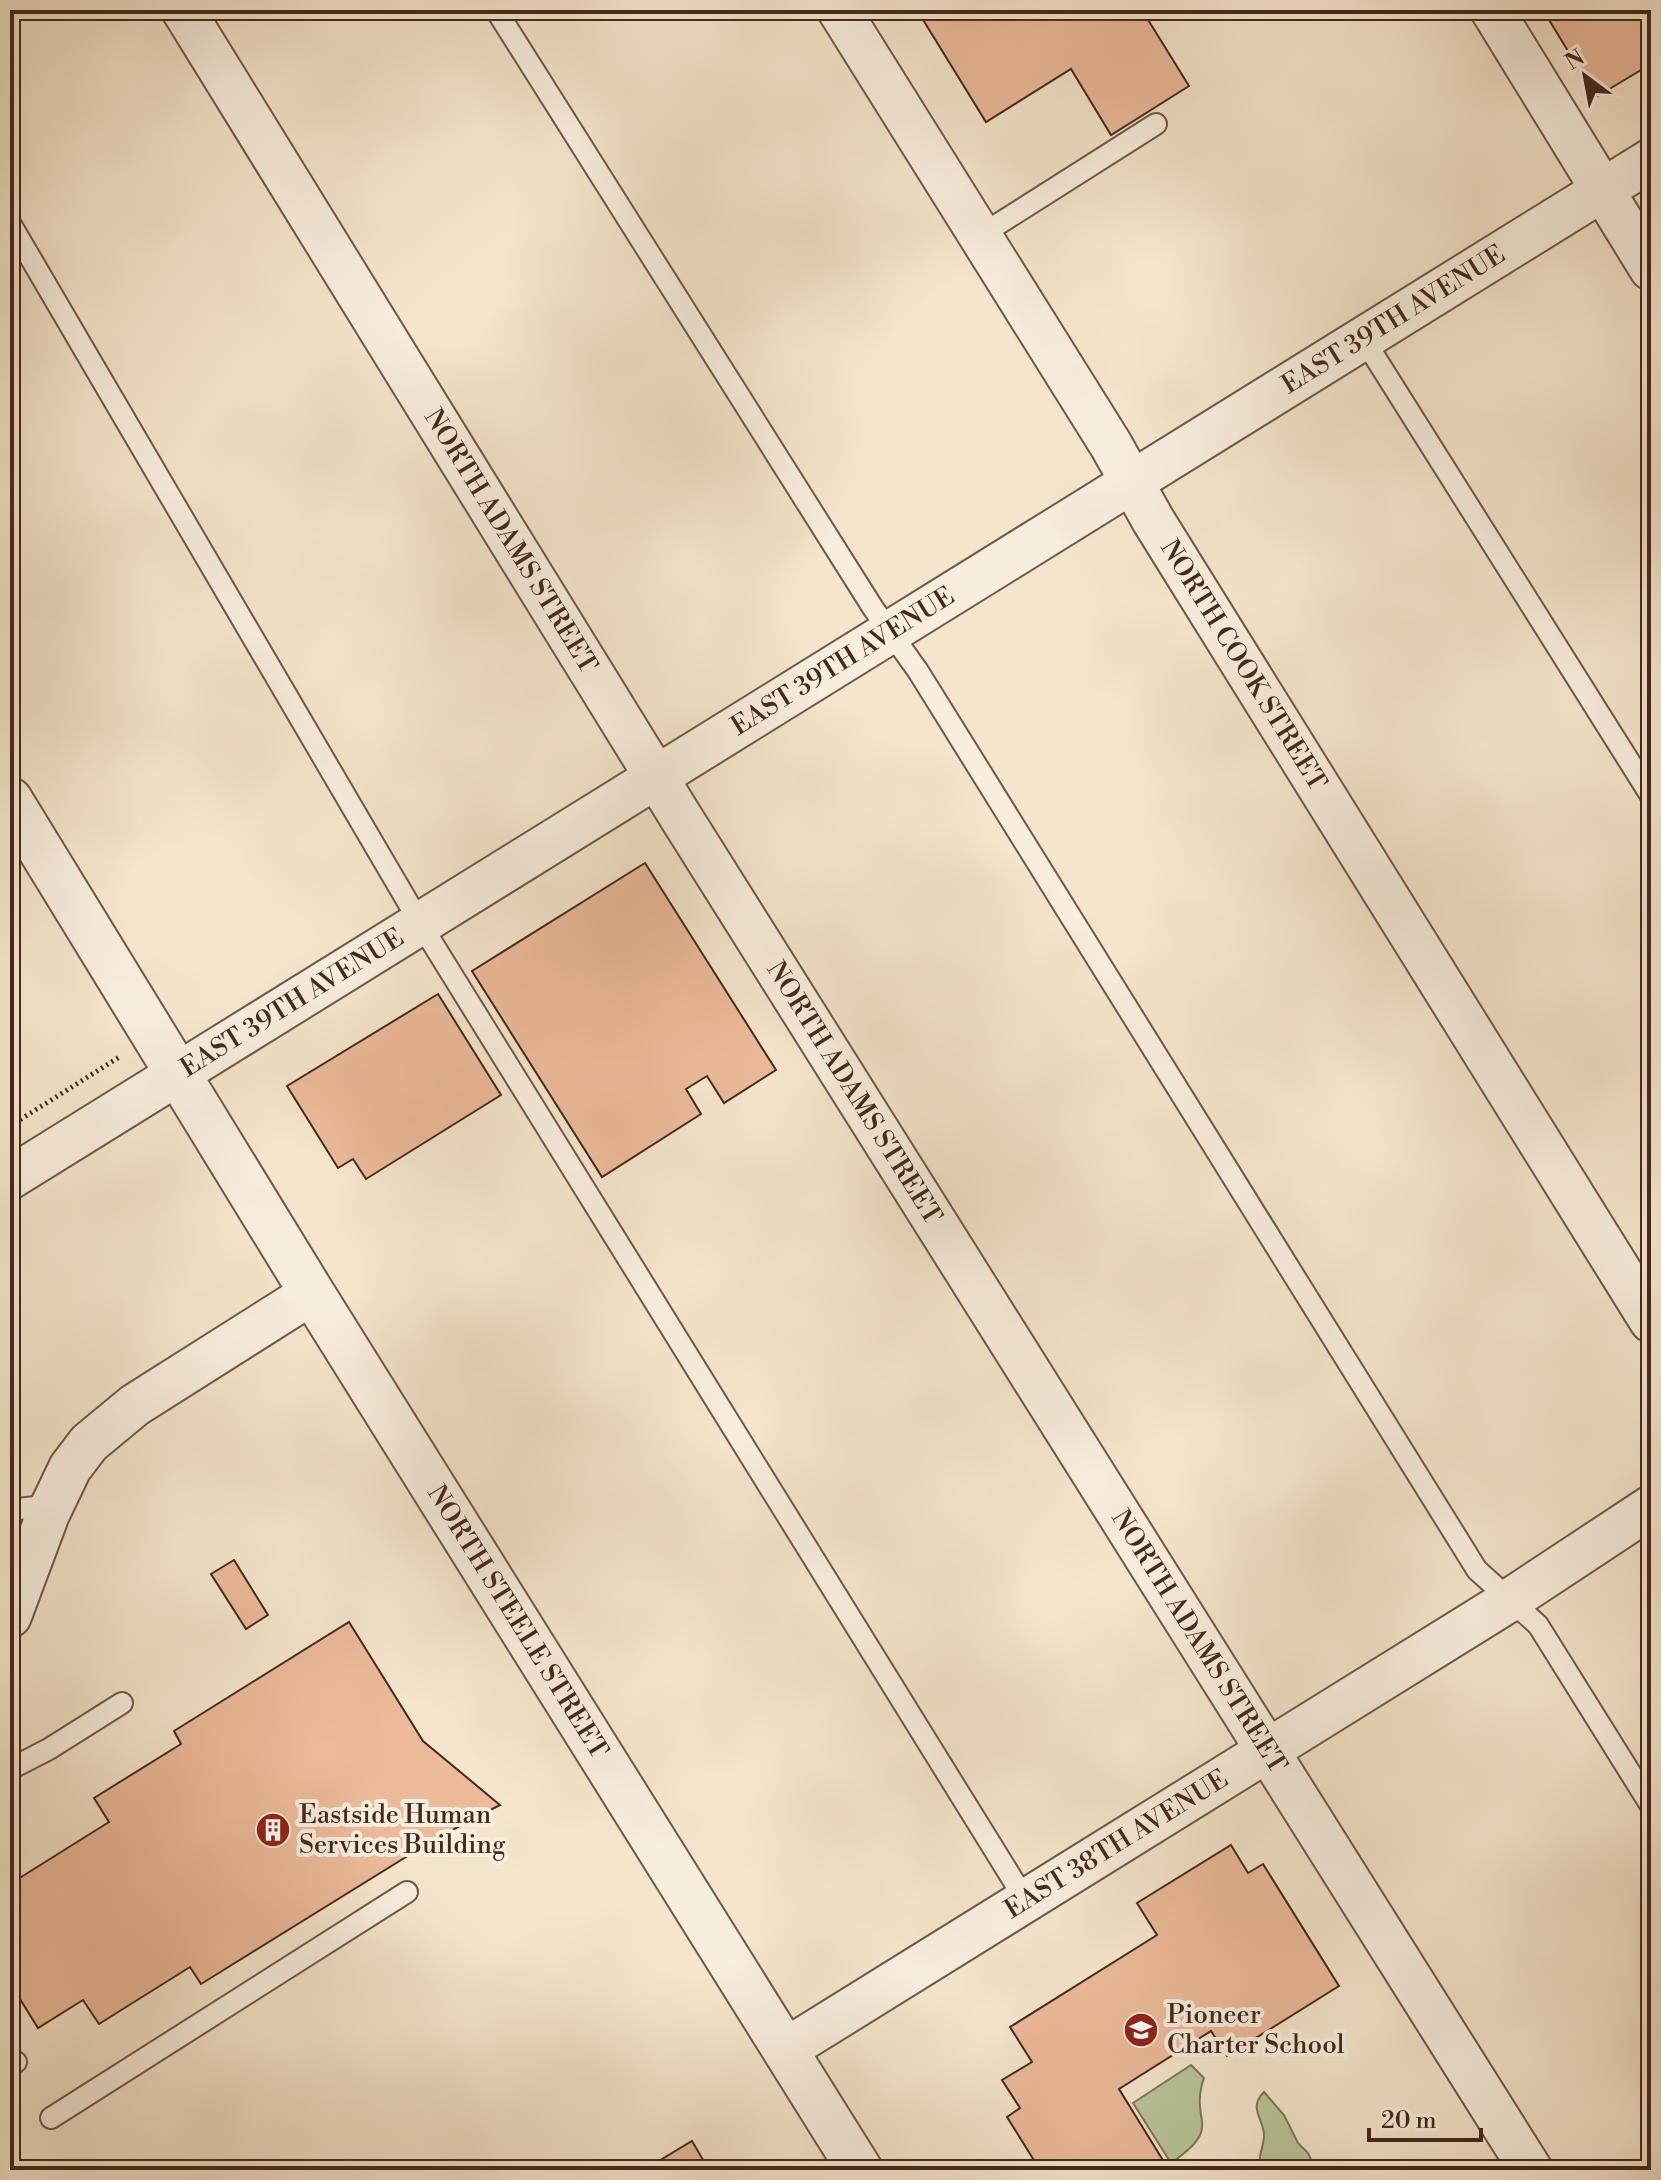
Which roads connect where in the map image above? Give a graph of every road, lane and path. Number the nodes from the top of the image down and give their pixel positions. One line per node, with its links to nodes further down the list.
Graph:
1 (183, 10): 14 (street, NORTH ADAMS STREET)
2 (496, 10): 13 (lane)
3 (839, 10): 9 (street, NORTH COOK STREET)
4 (1492, 10): 7 (street)
5 (1156, 124): 9 (lane)
6 (1651, 160): 7 (street, EAST 39TH AVENUE)
7 (1603, 190): 10 (street); 11 (street, EAST 39TH AVENUE)
8 (10, 223): 17 (lane)
9 (981, 235): 12 (street, NORTH COOK STREET)
10 (1651, 269)
11 (1363, 338): 12 (street, EAST 39TH AVENUE); 15 (lane)
12 (1132, 482): 13 (street, EAST 39TH AVENUE); 23 (street, NORTH COOK STREET)
13 (890, 632): 14 (street, EAST 39TH AVENUE); 27 (lane)
14 (656, 777): 17 (street, EAST 39TH AVENUE); 30 (street, NORTH ADAMS STREET)
15 (1651, 796)
16 (10, 800): 18 (street)
17 (420, 923): 19 (street, EAST 39TH AVENUE); 34 (lane)
18 (137, 1046): 19 (street, NORTH STEELE STREET); 20 (path)
19 (178, 1074): 21 (street, EAST 39TH AVENUE); 22 (street, NORTH STEELE STREET)
20 (10, 1126)
21 (23, 1170)
22 (312, 1293): 24 (street); 35 (street, NORTH STEELE STREET)
23 (1651, 1321)
24 (52, 1505): 26 (lane); 28 (street)
25 (1651, 1507): 27 (street, EAST 38TH AVENUE)
26 (10, 1510)
27 (1510, 1600): 30 (street, EAST 38TH AVENUE); 32 (lane)
28 (10, 1616)
29 (122, 1703): 31 (lane)
30 (1267, 1750): 34 (street, EAST 38TH AVENUE); 38 (street, NORTH ADAMS STREET)
31 (10, 1766)
32 (1651, 1806)
33 (407, 1892): 36 (lane)
34 (1026, 1901): 35 (street, EAST 38TH AVENUE)
35 (785, 2050): 37 (street, NORTH STEELE STREET)
36 (51, 2118)
37 (860, 2170)
38 (1531, 2170)

